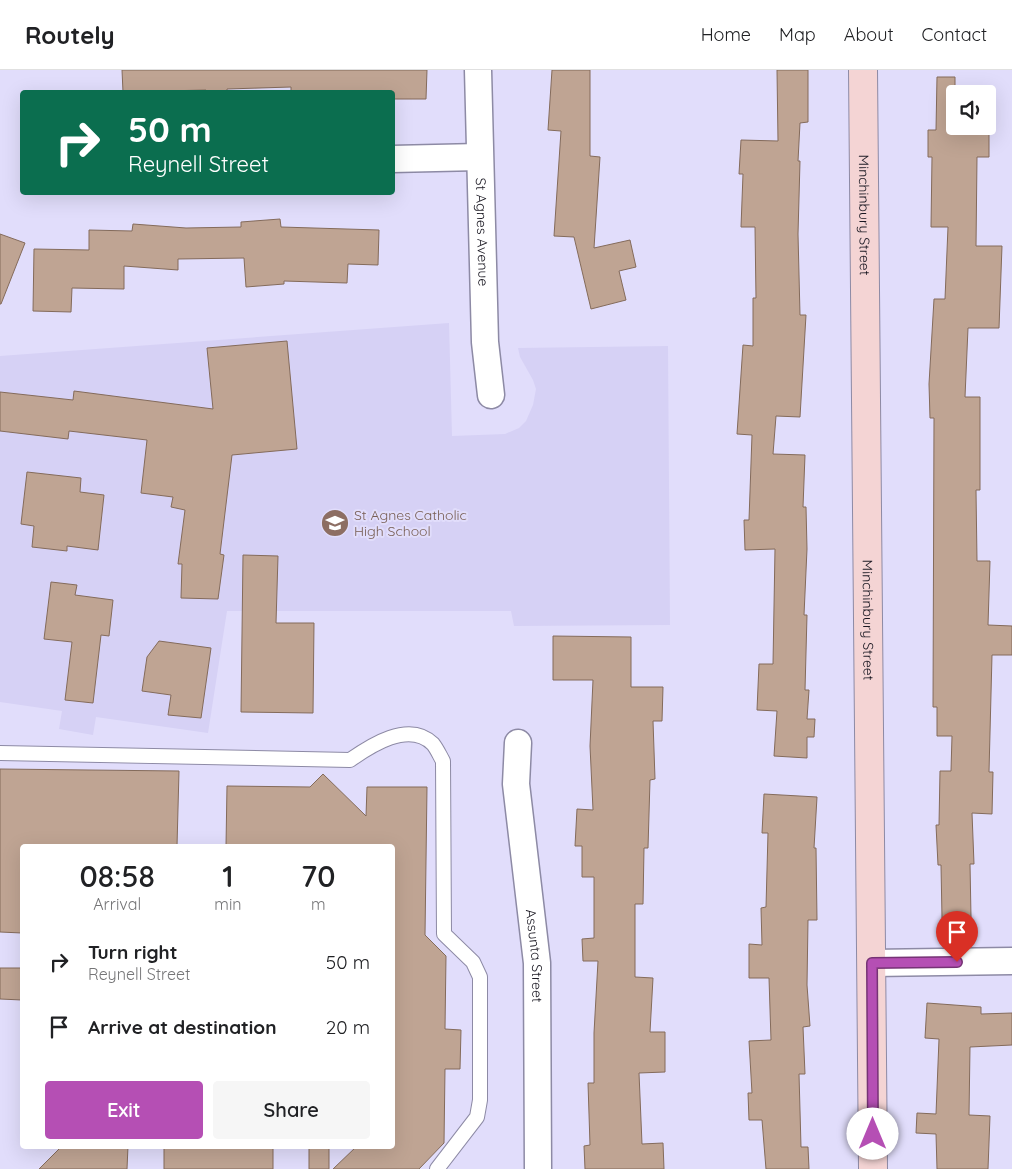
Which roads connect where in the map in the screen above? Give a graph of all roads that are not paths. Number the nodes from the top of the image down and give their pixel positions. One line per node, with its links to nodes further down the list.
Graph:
1 (478, 70): 3 (street, St Agnes Avenue)
2 (864, 70): 9 (street, Minchinbury Street)
3 (478, 157): 4 (street); 5 (street, St Agnes Avenue)
4 (395, 159)
5 (491, 395)
6 (518, 743): 11 (street, Assunta Street)
7 (0, 753): 10 (lane)
8 (1012, 961): 9 (street)
9 (872, 963): 12 (street, Minchinbury Street)
10 (437, 1169)
11 (538, 1169)
12 (873, 1169)

